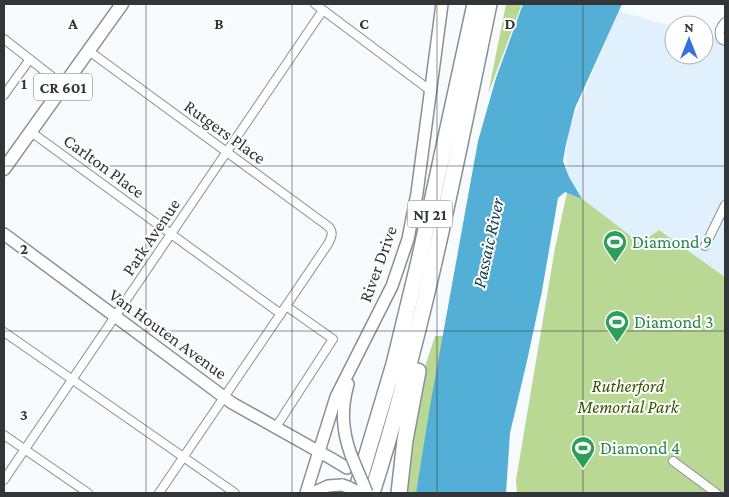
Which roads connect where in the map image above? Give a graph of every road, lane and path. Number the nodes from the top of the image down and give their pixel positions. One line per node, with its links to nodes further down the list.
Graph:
1 (122, 4): 10 (main road, CR 601)
2 (315, 4): 6 (street)
3 (474, 4): 32 (highway, NJ 21)
4 (489, 4): 18 (highway, NJ 21)
5 (440, 5): 13 (street, River Drive)
6 (323, 10): 13 (street); 16 (street, Park Avenue)
7 (725, 22): 9 (street)
8 (4, 39): 11 (street)
9 (723, 40)
10 (88, 51): 12 (main road, CR 601); 16 (street, Rutgers Place)
11 (30, 59): 12 (street); 14 (street)
12 (64, 86): 15 (main road, CR 601)
13 (430, 91): 27 (street, River Drive)
14 (4, 95)
15 (31, 132): 17 (main road, CR 601); 21 (street, Carlton Place)
16 (227, 151): 21 (street, Park Avenue); 23 (street, Rutgers Place)
17 (4, 169)
18 (451, 185): 44 (highway, NJ 21); 45 (highway)
19 (725, 205): 22 (street)
20 (4, 234): 25 (street, Van Houten Avenue)
21 (172, 234): 24 (street, Carlton Place); 25 (street, Park Avenue)
22 (705, 246)
23 (286, 306): 24 (street); 30 (street)
24 (280, 314): 29 (street)
25 (115, 316): 28 (street, Park Avenue); 29 (street, Van Houten Avenue)
26 (4, 332): 28 (street)
27 (353, 365): 34 (street, River Drive); 44 (street, bridge)
28 (72, 380): 33 (street, Park Avenue); 35 (street)
29 (225, 397): 30 (street, Van Houten Avenue); 35 (street)
30 (276, 428): 34 (street, Van Houten Avenue)
31 (4, 435): 33 (street)
32 (371, 441): 38 (highway); 44 (highway, NJ 21)
33 (25, 449): 37 (street, Park Avenue); 39 (street)
34 (319, 451): 42 (street, River Drive); 44 (street, Van Houten Avenue, bridge)
35 (183, 457): 40 (street); 41 (street)
36 (673, 461): 46 (street)
37 (4, 480)
38 (346, 489): 43 (street); 44 (street, bridge)
39 (88, 493)
40 (159, 493)
41 (235, 493)
42 (306, 493)
43 (313, 493)
44 (364, 493)
45 (399, 493)
46 (716, 493)

